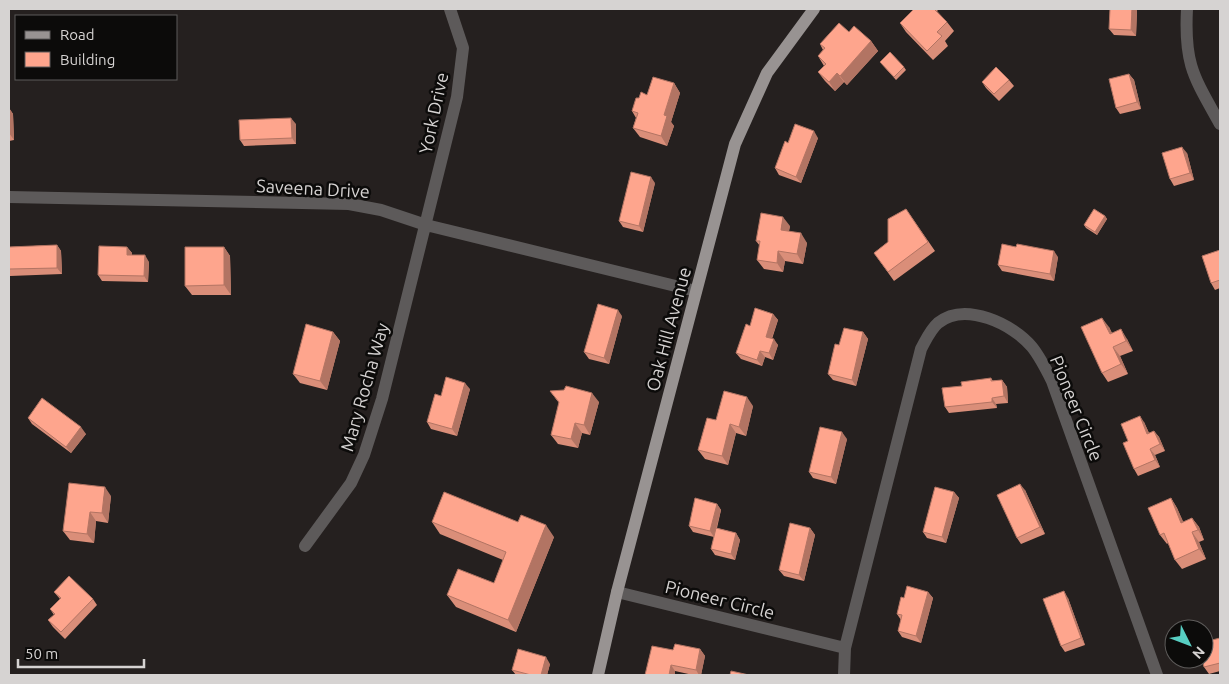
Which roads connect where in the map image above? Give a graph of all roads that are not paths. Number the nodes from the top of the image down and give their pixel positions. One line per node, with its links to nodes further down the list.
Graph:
1 (450, 9): 6 (street, York Drive)
2 (814, 9): 7 (main road, Oak Hill Avenue)
3 (1187, 9): 4 (street)
4 (1220, 124)
5 (9, 197): 6 (street, Saveena Drive)
6 (426, 225): 7 (street, Saveena Drive); 8 (street, Mary Rocha Way)
7 (696, 291): 9 (main road, Oak Hill Avenue)
8 (305, 546)
9 (617, 592): 10 (street, Pioneer Circle); 11 (main road, Oak Hill Avenue)
10 (844, 648): 12 (street, Pioneer Circle); 13 (street, Pioneer Circle)
11 (598, 675)
12 (844, 675)
13 (1158, 675)

